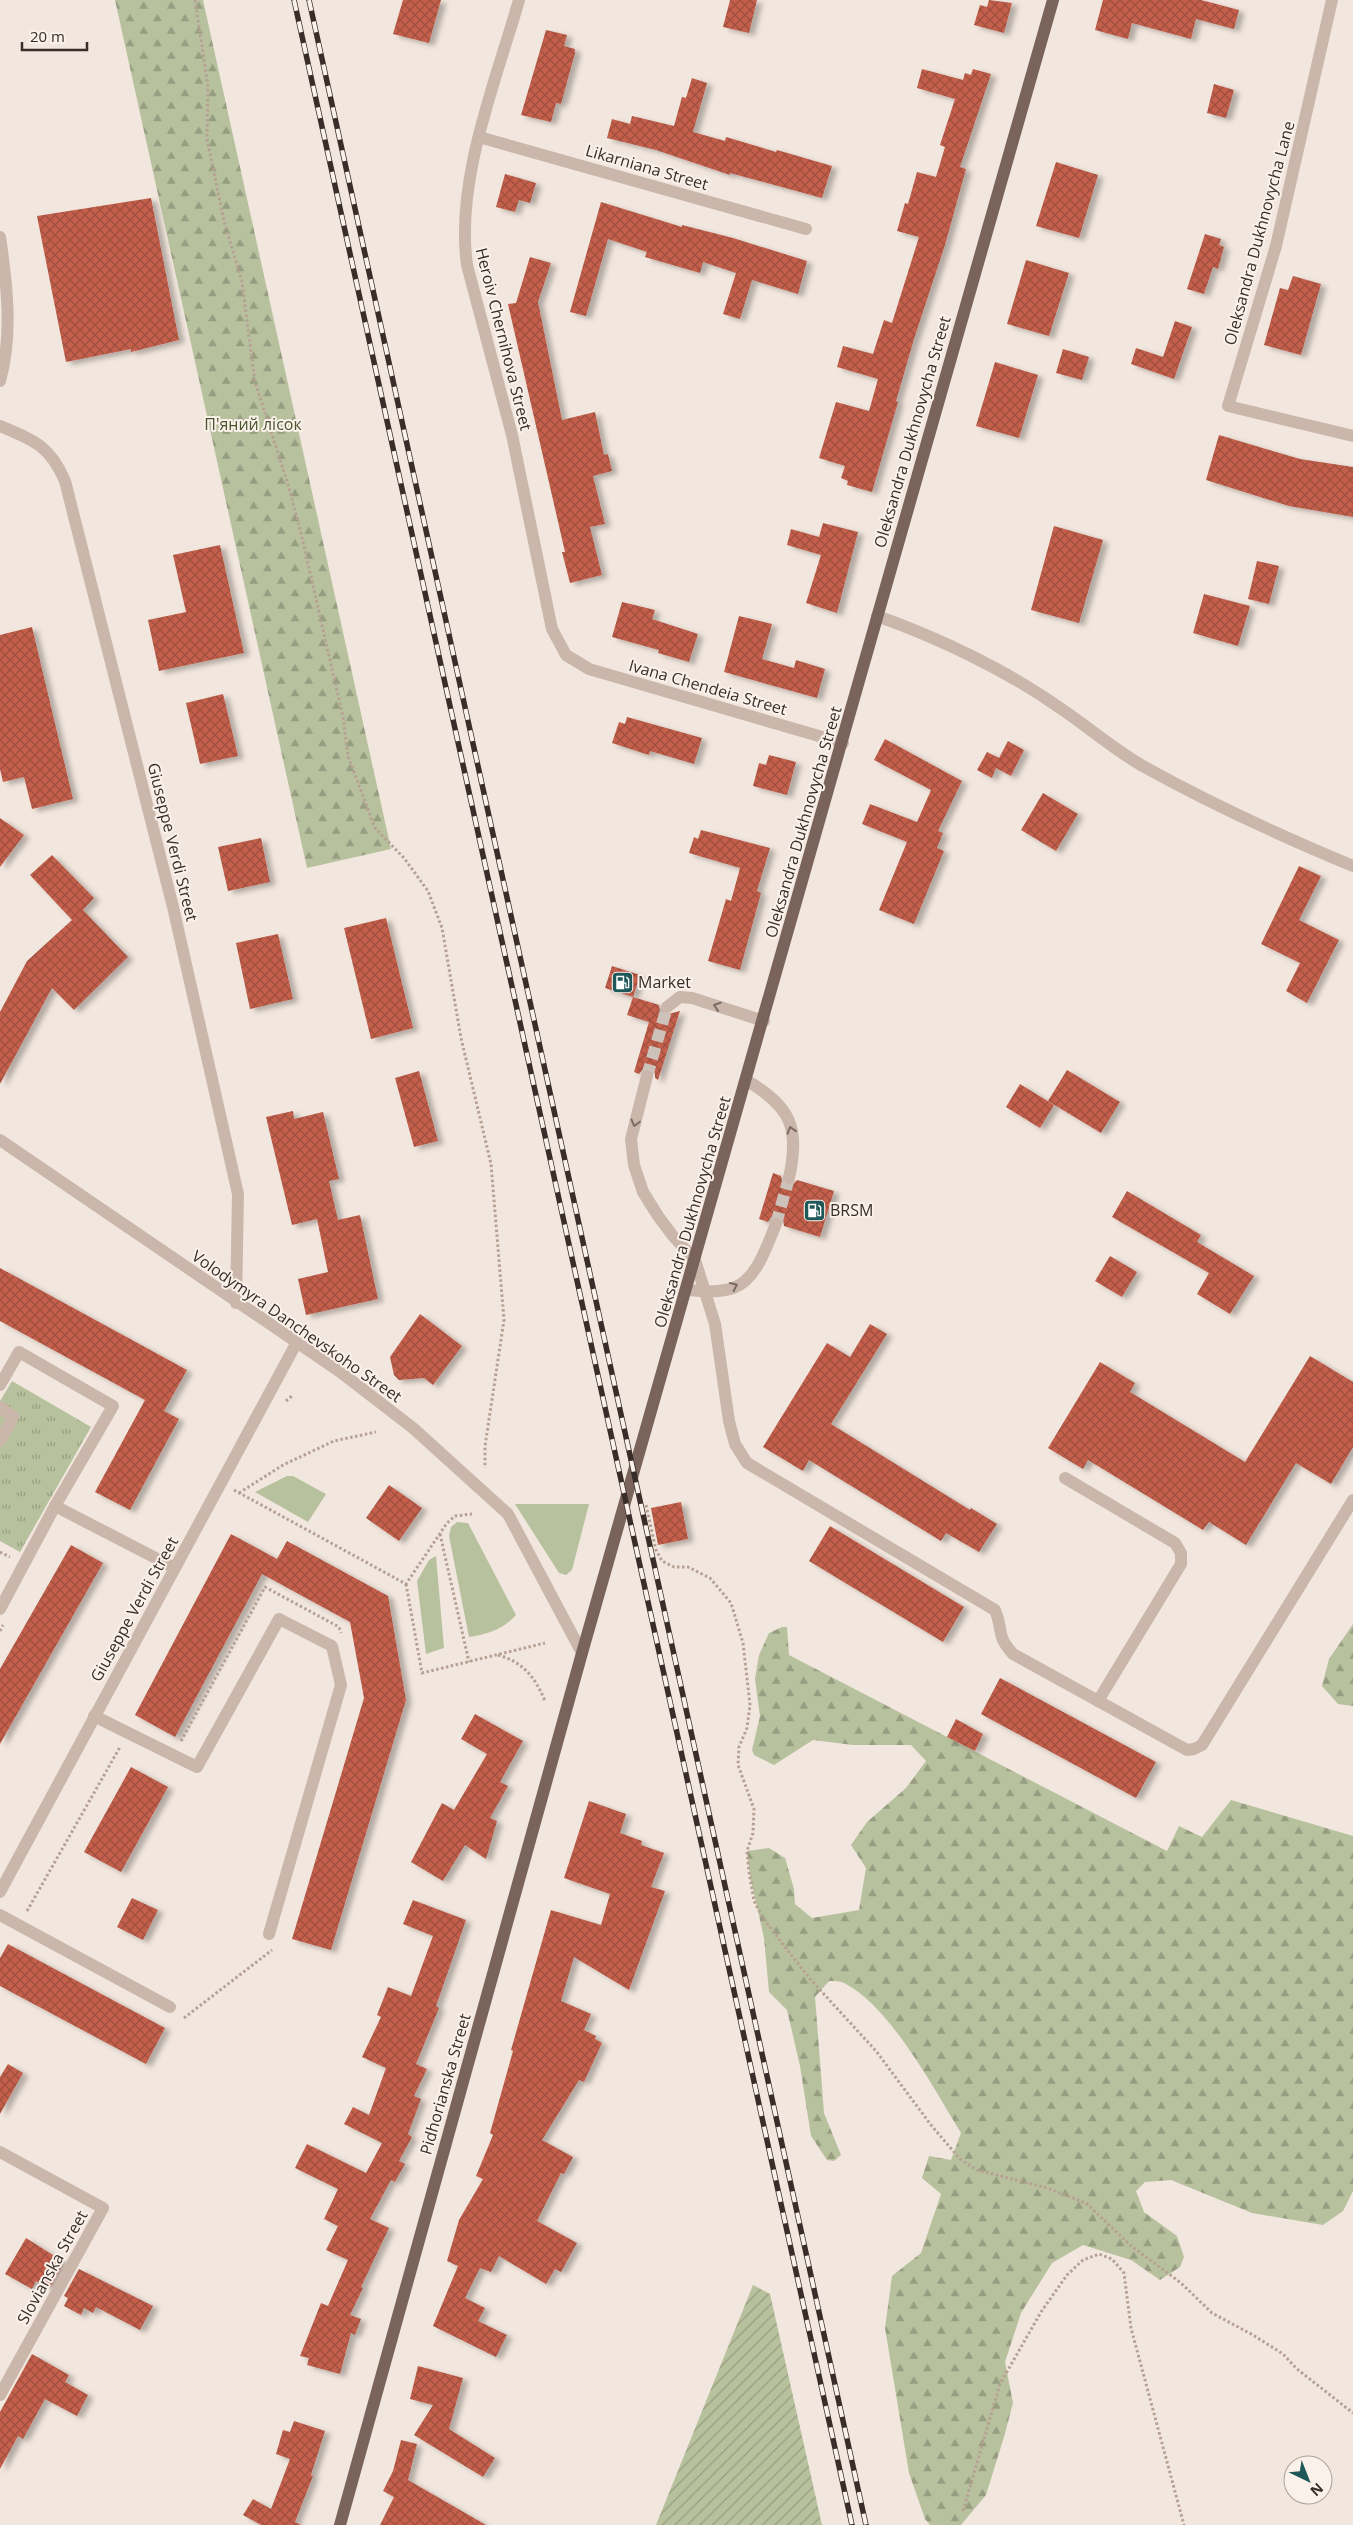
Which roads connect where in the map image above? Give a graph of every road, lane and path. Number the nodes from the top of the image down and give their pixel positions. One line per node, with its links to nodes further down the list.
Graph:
1 (195, 0): 31 (path)
2 (520, 0): 5 (street, Heroiv Chernihova Street)
3 (1053, 0): 11 (main road, Oleksandra Dukhnovycha Street)
4 (1332, 0): 10 (street, Oleksandra Dukhnovycha Lane)
5 (479, 136): 6 (street, Likarniana Street); 12 (street, Heroiv Chernihova Street)
6 (806, 229)
7 (0, 237): 8 (street)
8 (0, 381)
9 (0, 426): 25 (street, Giuseppe Verdi Street)
10 (1353, 436)
11 (877, 616): 13 (main road, Oleksandra Dukhnovycha Street); 14 (street)
12 (566, 655): 13 (street, Ivana Chendeia Street)
13 (843, 743): 16 (main road, Oleksandra Dukhnovycha Street)
14 (1353, 866)
15 (667, 1007): 16 (street, one-way to 15)
16 (764, 1021): 18 (main road, Oleksandra Dukhnovycha Street)
17 (648, 1076): 22 (street, one-way to 22)
18 (746, 1080): 20 (street, one-way to 18); 22 (main road, Oleksandra Dukhnovycha Street)
19 (0, 1140): 25 (street, Volodymyra Danchevskoho Street)
20 (789, 1178)
21 (776, 1224): 24 (street, one-way to 21)
22 (695, 1260): 23 (main road, Oleksandra Dukhnovycha Street); 24 (street)
23 (686, 1290): 24 (street); 45 (main road, Oleksandra Dukhnovycha Street)
24 (705, 1291): 49 (street)
25 (236, 1302): 26 (street, Volodymyra Danchevskoho Street)
26 (297, 1342): 41 (street, Giuseppe Verdi Street); 45 (street, Volodymyra Danchevskoho Street)
27 (0, 1385): 38 (street)
28 (0, 1407): 30 (street)
29 (376, 1432): 34 (path)
30 (0, 1441)
31 (485, 1468)
32 (1065, 1478): 49 (street)
33 (230, 1488): 34 (path)
34 (239, 1492): 35 (path); 42 (path)
35 (234, 1496)
36 (1353, 1500): 49 (street)
37 (646, 1505): 57 (path)
38 (55, 1506): 41 (street); 43 (street)
39 (472, 1514): 40 (path)
40 (440, 1534): 42 (path); 47 (path)
41 (175, 1568): 50 (street, Giuseppe Verdi Street)
42 (406, 1584): 47 (path)
43 (0, 1609)
44 (545, 1643): 46 (path)
45 (582, 1653): 59 (main road, Pidhorianska Street)
46 (497, 1655): 47 (path); 48 (path)
47 (469, 1662)
48 (545, 1701)
49 (1098, 1701)
50 (94, 1716): 51 (street, Giuseppe Verdi Street); 53 (street)
51 (0, 1892)
52 (0, 1915): 54 (street)
53 (269, 1934)
54 (170, 2007)
55 (0, 2152): 56 (street, Slovianska Street)
56 (0, 2395)
57 (1353, 2413)
58 (963, 2511): 60 (path)
59 (340, 2525)
60 (1184, 2525)

